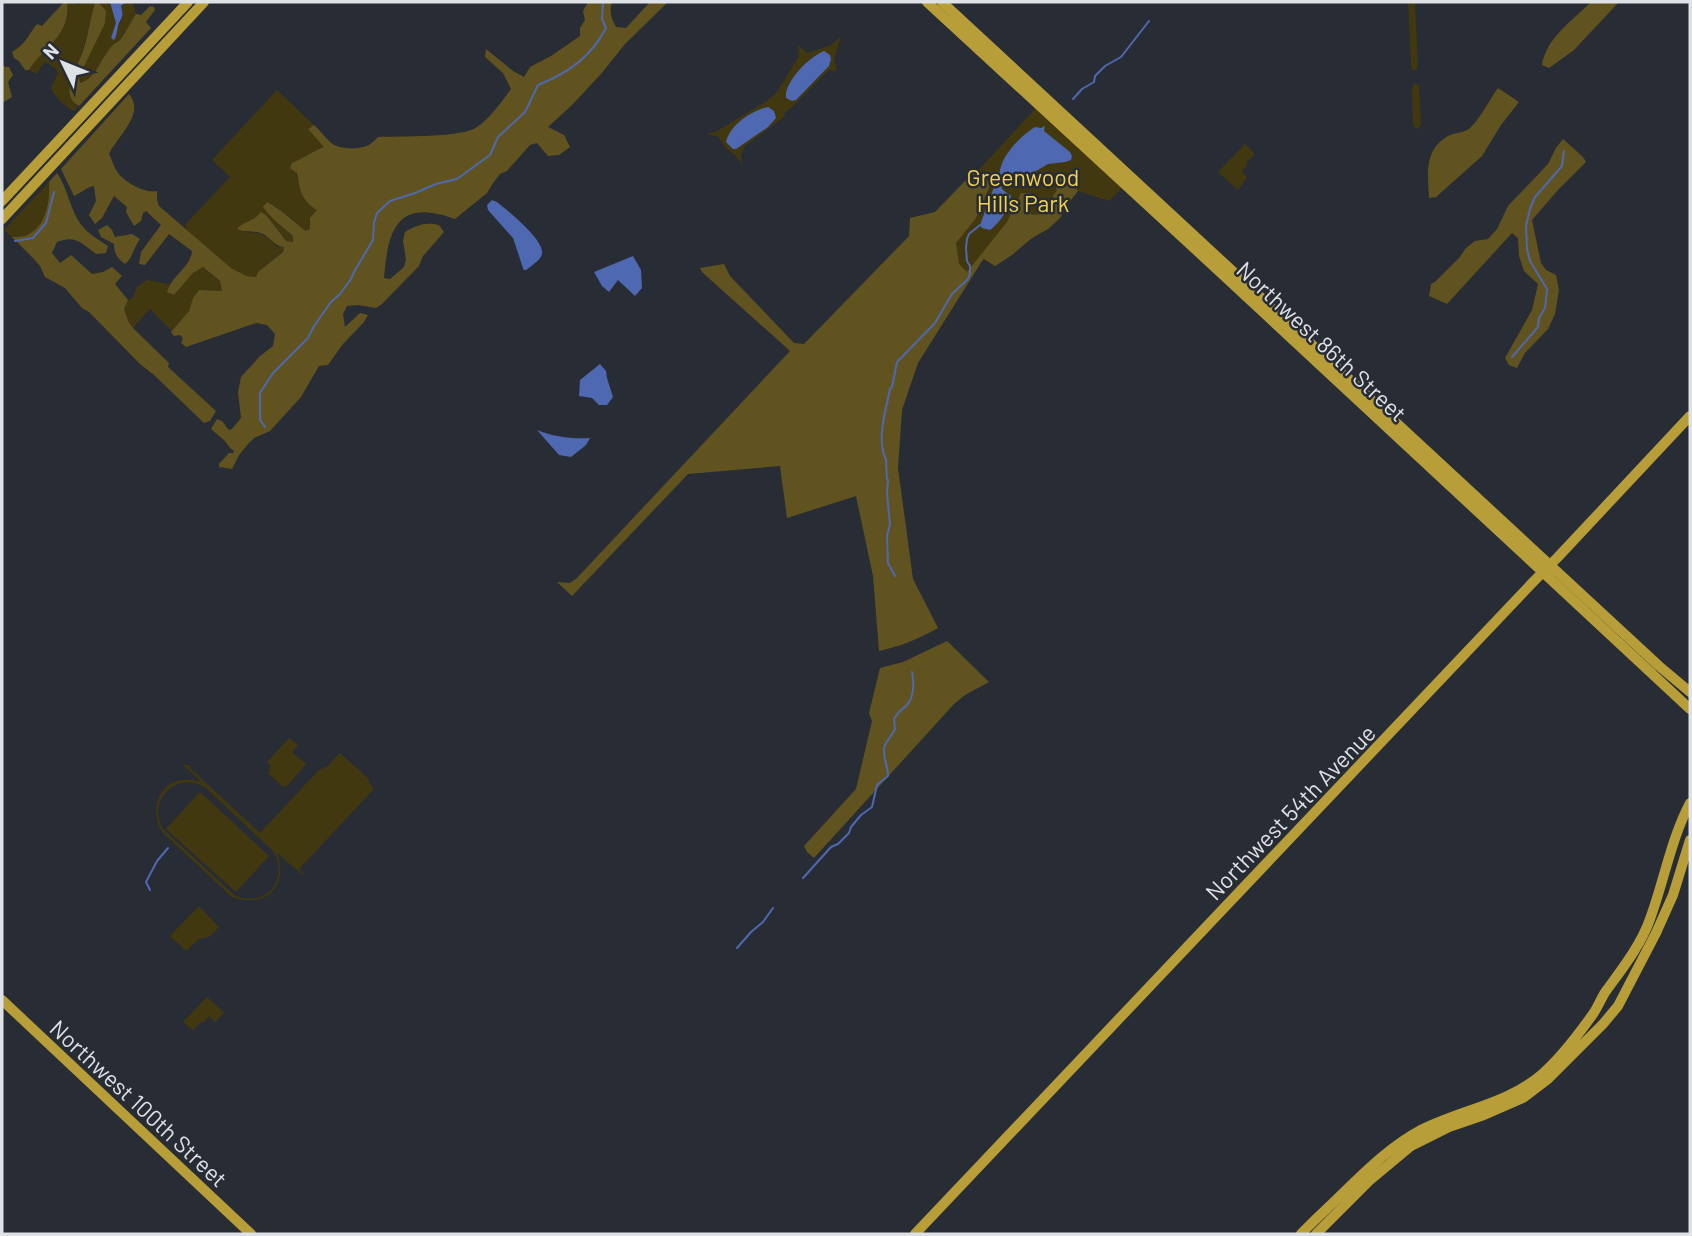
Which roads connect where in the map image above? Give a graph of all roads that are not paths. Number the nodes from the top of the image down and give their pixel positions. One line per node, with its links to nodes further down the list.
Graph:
1 (188, 2): 5 (street)
2 (204, 2): 6 (street)
3 (927, 2): 8 (street, Northwest 86th Street)
4 (942, 2): 8 (street, Northwest 86th Street)
5 (2, 201)
6 (2, 219)
7 (1690, 415): 8 (street, Northwest 54th Avenue)
8 (1547, 568): 9 (street, Northwest 86th Street); 10 (street, Northwest 86th Street); 15 (street, Northwest 54th Avenue)
9 (1690, 692)
10 (1690, 709)
11 (1690, 803): 16 (street)
12 (1690, 840): 17 (street)
13 (2, 1000): 14 (street, Northwest 100th Street)
14 (251, 1234)
15 (915, 1234)
16 (1301, 1234)
17 (1316, 1234)

